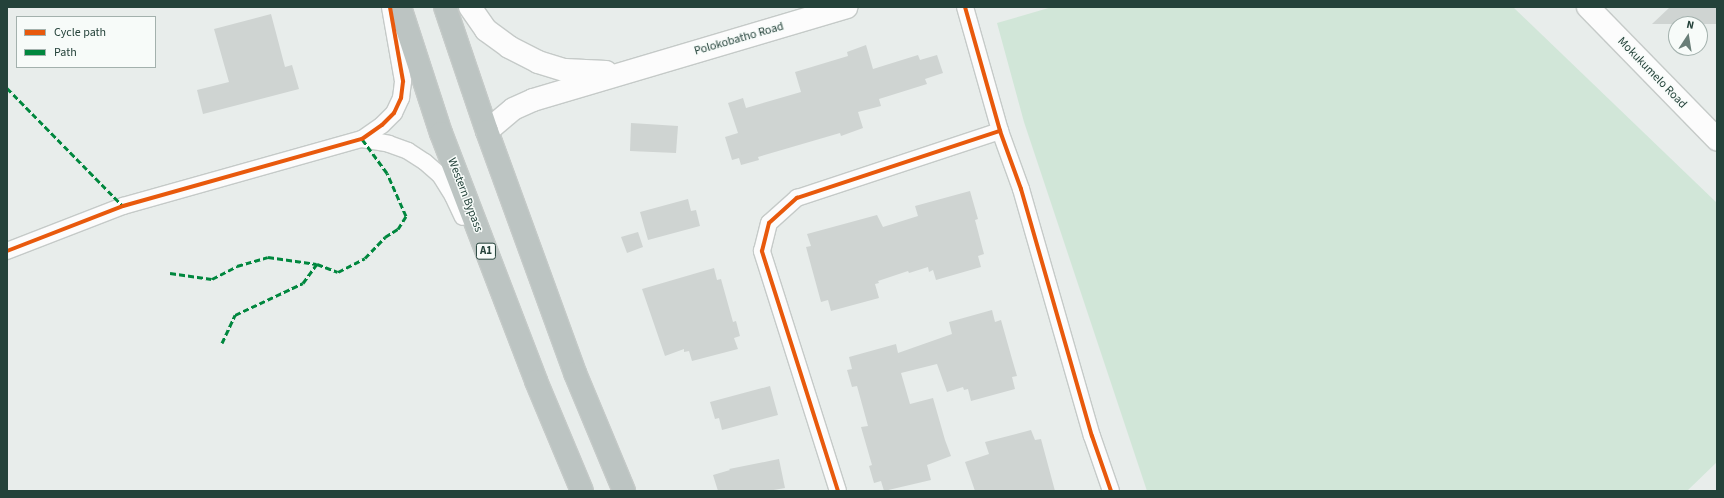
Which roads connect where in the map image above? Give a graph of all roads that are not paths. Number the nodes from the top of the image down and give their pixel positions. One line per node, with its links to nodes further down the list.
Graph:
1 (390, 7): 12 (street)
2 (400, 7): 15 (highway, Western Bypass / A1)
3 (445, 7): 10 (highway)
4 (470, 7): 9 (street)
5 (847, 7): 8 (street, Polokobatho Road)
6 (965, 7): 11 (street)
7 (1588, 7): 13 (street, Mokukumelo Road)
8 (810, 12): 9 (street, Polokobatho Road)
9 (632, 71): 10 (street)
10 (487, 131): 17 (highway)
11 (1000, 131): 18 (street); 19 (street)
12 (362, 139): 14 (street); 15 (street)
13 (1717, 139)
14 (7, 251)
15 (517, 331): 16 (highway, Western Bypass / A1)
16 (582, 491)
17 (624, 491)
18 (838, 491)
19 (1111, 491)

